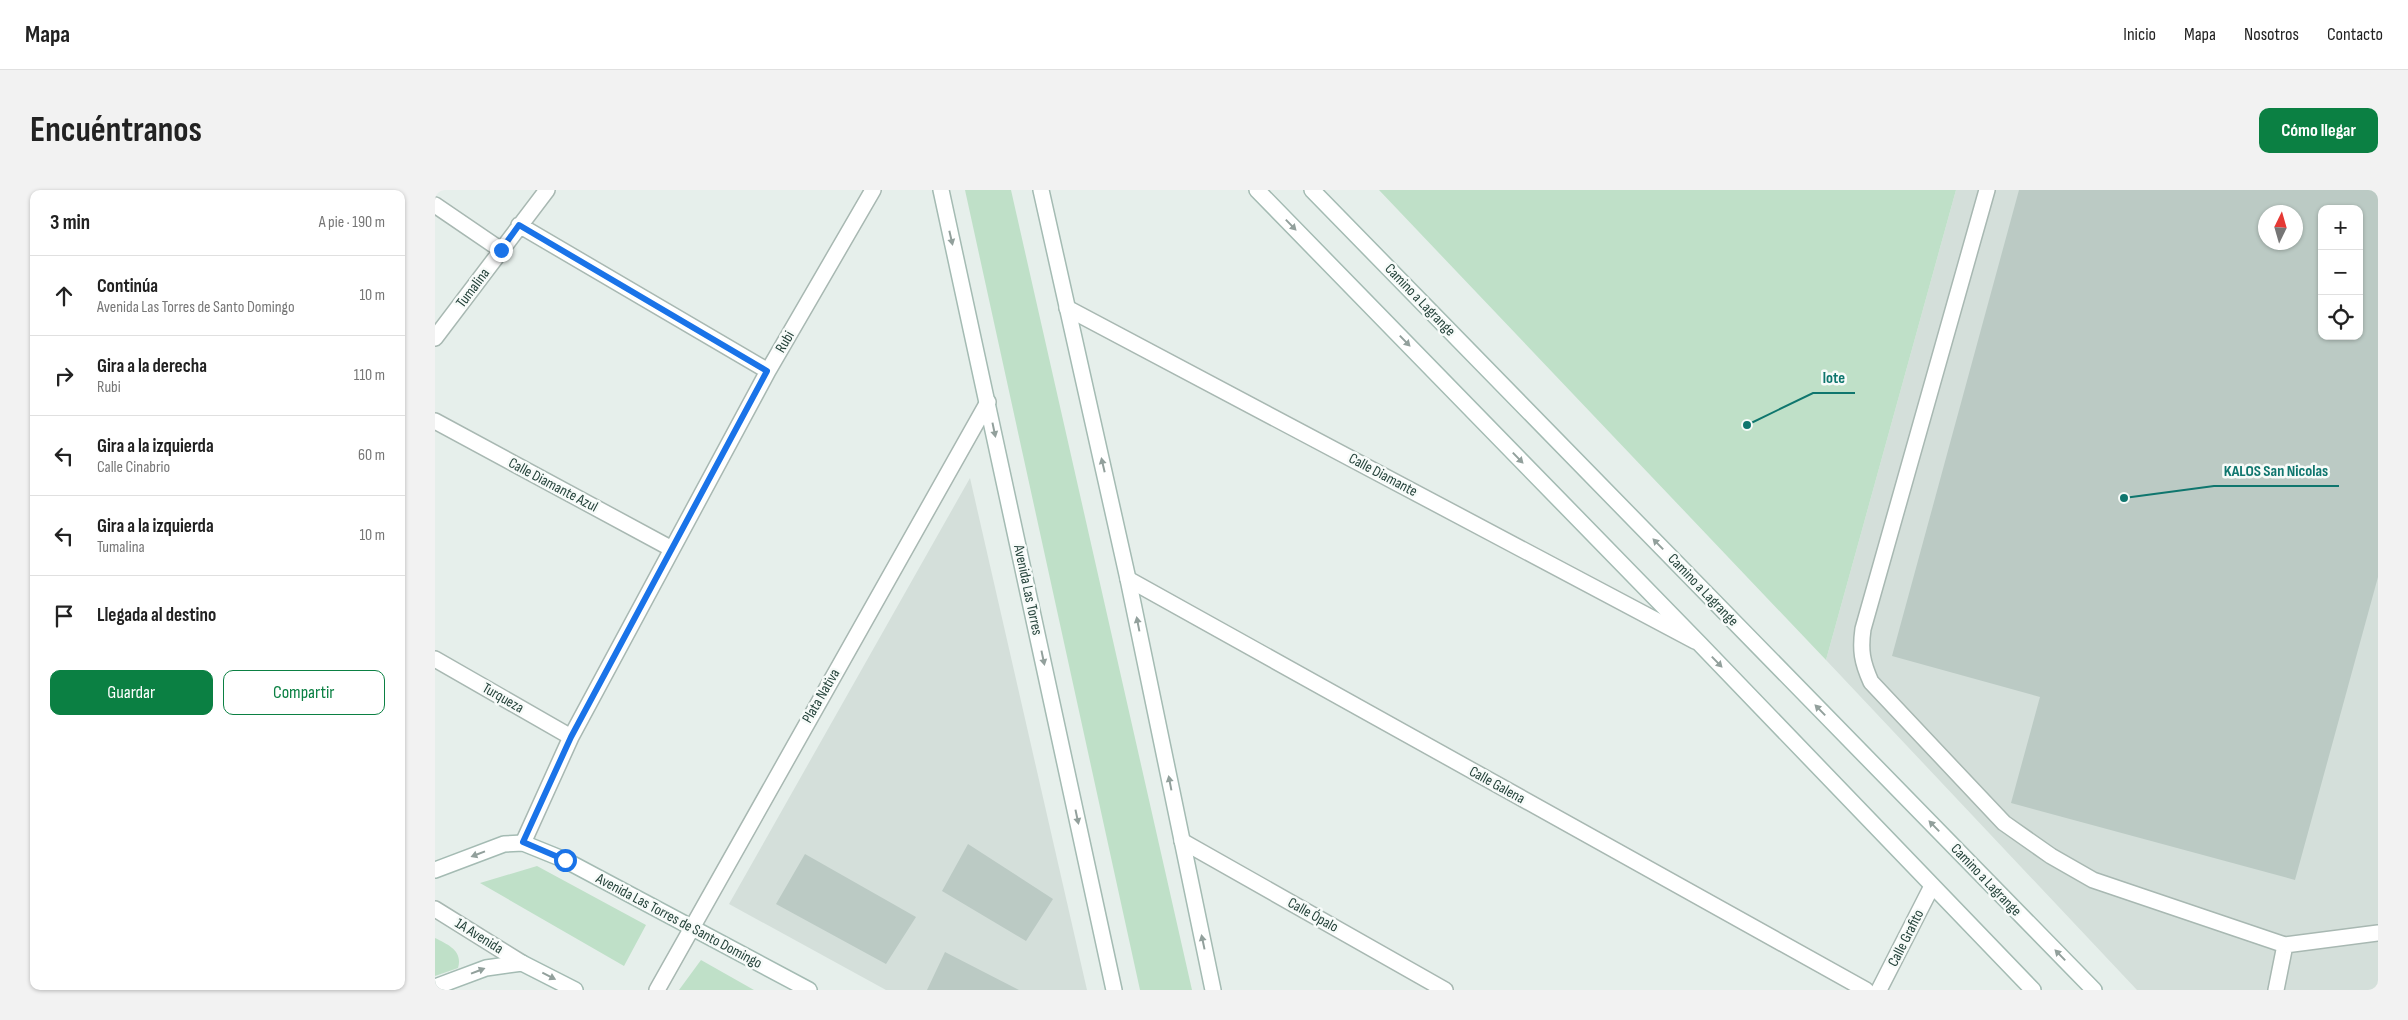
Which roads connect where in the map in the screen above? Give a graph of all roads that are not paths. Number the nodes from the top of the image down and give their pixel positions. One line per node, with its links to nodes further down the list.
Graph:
1 (547, 190): 9 (street, Tumalina)
2 (941, 190): 14 (street, Avenida Las Torres, one-way to 14)
3 (1041, 190): 11 (street)
4 (1257, 190): 18 (street, one-way to 18)
5 (1312, 190): 40 (street, Camino a Lagrange, one-way to 5)
6 (1987, 190): 28 (street)
7 (868, 192): 13 (street, Rubi)
8 (435, 205): 10 (street)
9 (519, 225): 10 (street, Tumalina); 13 (street)
10 (501, 250): 12 (street, Tumalina)
11 (1067, 308): 17 (street, one-way to 11); 18 (street, Calle Diamante)
12 (435, 338)
13 (767, 371): 16 (street, Rubi)
14 (988, 402): 26 (street, Plata Nativa); 34 (street, Avenida Las Torres, one-way to 34)
15 (435, 421): 16 (street, Calle Diamante Azul)
16 (672, 549): 20 (street, Rubi)
17 (1128, 579): 21 (street, one-way to 17); 37 (street, Calle Galena)
18 (1699, 643): 24 (street, one-way to 24)
19 (435, 659): 20 (street, Turqueza)
20 (571, 737): 22 (street, Rubi)
21 (1182, 841): 35 (street, one-way to 21); 36 (street, Calle Ópalo)
22 (523, 842): 23 (street, one-way to 23); 26 (street, Avenida Las Torres de Santo Domingo)
23 (435, 870)
24 (1932, 886): 38 (street, Calle Grafito); 39 (street)
25 (435, 909): 29 (street, 1A Avenida)
26 (690, 928): 32 (street, Plata Nativa); 33 (street, Avenida Las Torres de Santo Domingo)
27 (2378, 933): 28 (street)
28 (2285, 945): 41 (street)
29 (522, 963): 30 (street, one-way to 29); 31 (street, one-way to 31)
30 (435, 987)
31 (575, 990)
32 (657, 990)
33 (809, 990)
34 (1114, 990)
35 (1213, 990)
36 (1445, 990)
37 (1866, 990)
38 (1879, 990)
39 (2033, 990)
40 (2094, 990)
41 (2276, 990)

